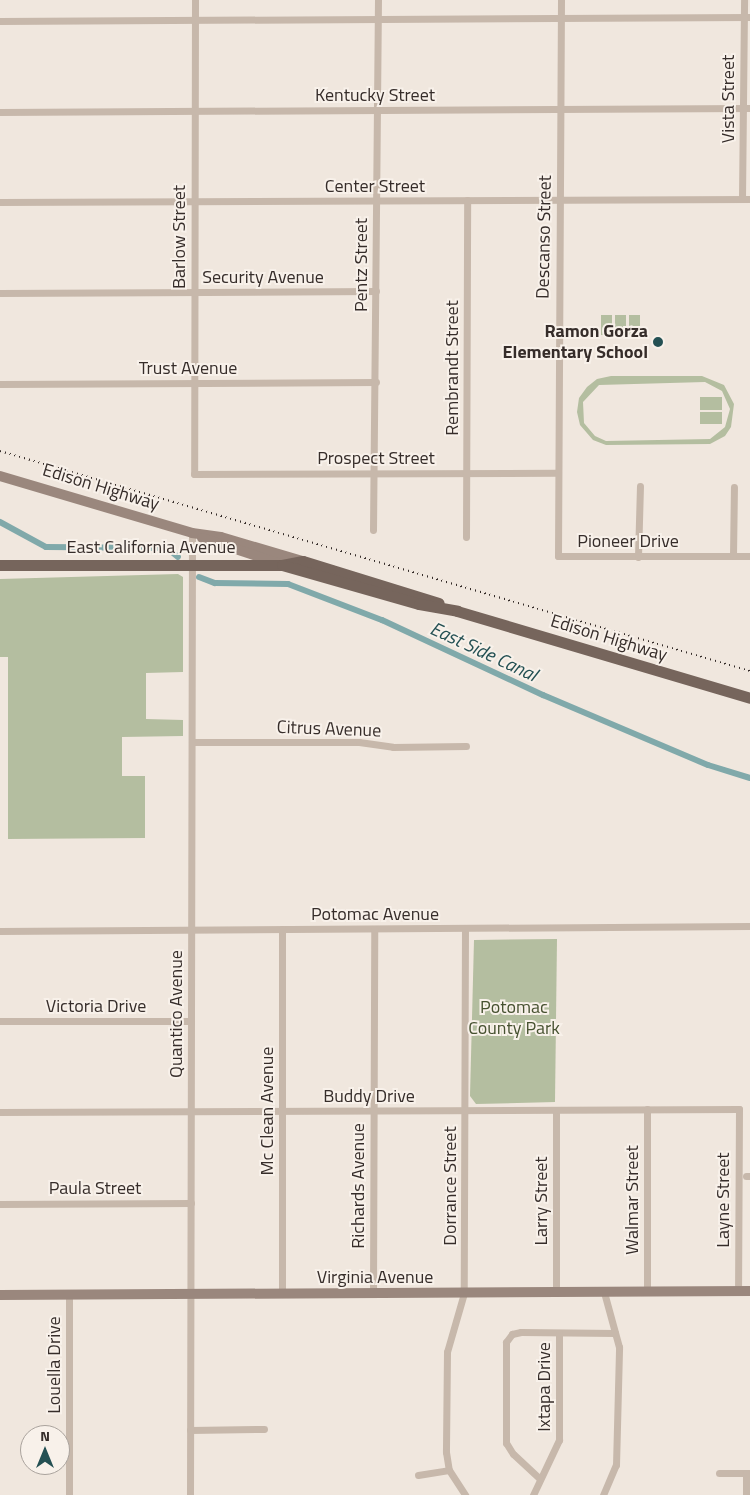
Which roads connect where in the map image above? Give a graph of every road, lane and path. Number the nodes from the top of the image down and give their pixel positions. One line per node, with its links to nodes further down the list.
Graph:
1 (195, 0): 8 (street, Barlow Street)
2 (378, 0): 7 (street, Pentz Street)
3 (561, 0): 6 (street, Descanso Street)
4 (744, 0): 5 (street, Vista Street)
5 (747, 17): 6 (street); 10 (street, Vista Street)
6 (561, 18): 7 (street); 11 (street, Descanso Street)
7 (378, 19): 8 (street); 12 (street, Pentz Street)
8 (195, 20): 9 (street); 13 (street, Barlow Street)
9 (0, 21)
10 (746, 108): 11 (street, Kentucky Street); 15 (street, Vista Street)
11 (560, 109): 12 (street, Kentucky Street); 18 (street, Descanso Street)
12 (377, 110): 13 (street, Kentucky Street); 16 (street, Pentz Street)
13 (195, 111): 14 (street, Kentucky Street); 19 (street, Barlow Street)
14 (0, 112)
15 (746, 199): 18 (street, Center Street)
16 (376, 200): 17 (street, Center Street); 19 (street, Center Street); 21 (street, Pentz Street)
17 (467, 200): 18 (street, Center Street); 28 (street, Rembrandt Street)
18 (560, 200): 29 (street, Descanso Street)
19 (194, 201): 20 (street, Center Street); 22 (street, Barlow Street)
20 (0, 202)
21 (376, 291): 22 (street, Security Avenue); 24 (street, Pentz Street)
22 (194, 292): 23 (street, Security Avenue); 25 (street, Barlow Street)
23 (0, 293)
24 (376, 382): 25 (street, Trust Avenue); 27 (street, Pentz Street)
25 (194, 383): 26 (street, Trust Avenue); 30 (street, Barlow Street)
26 (0, 384)
27 (375, 473): 28 (street, Prospect Street); 30 (street, Prospect Street); 34 (street, Pentz Street)
28 (466, 473): 29 (street, Prospect Street); 36 (street, Rembrandt Street)
29 (557, 473): 39 (street, Pioneer Drive)
30 (194, 474)
31 (0, 476): 35 (street, Edison Highway)
32 (640, 486): 39 (street)
33 (734, 487): 37 (street)
34 (373, 530)
35 (192, 533): 40 (street, Edison Highway); 42 (street, Quantico Avenue); 43 (street, Edison Highway)
36 (466, 537)
37 (732, 556): 38 (street, Pioneer Drive); 39 (street, Pioneer Drive)
38 (750, 556)
39 (638, 557)
40 (303, 561): 43 (main road, East California Avenue); 44 (main road, Edison Highway)
41 (0, 565): 42 (main road, East California Avenue)
42 (192, 565): 43 (main road, East California Avenue); 46 (street, Quantico Avenue)
43 (282, 565): 44 (main road, Edison Highway)
44 (458, 611): 45 (main road, Edison Highway)
45 (750, 698)
46 (192, 742): 47 (street, Citrus Avenue); 52 (street, Quantico Avenue)
47 (466, 746)
48 (750, 926): 49 (street, Potomac Avenue)
49 (465, 928): 51 (street, Potomac Avenue); 58 (street, Dorrance Street)
50 (282, 929): 51 (street, Potomac Avenue); 52 (street, Potomac Avenue); 60 (street, Mc Clean Avenue)
51 (374, 929): 61 (street, Richards Avenue)
52 (191, 930): 53 (street, Potomac Avenue); 55 (street, Quantico Avenue)
53 (0, 931)
54 (0, 1021): 55 (street, Victoria Drive)
55 (191, 1021): 63 (street, Quantico Avenue)
56 (647, 1109): 57 (street, Buddy Drive); 59 (street, Buddy Drive); 71 (street, Walmar Street)
57 (739, 1109): 66 (street, Layne Street)
58 (465, 1110): 59 (street, Buddy Drive); 61 (street, Buddy Drive); 68 (street, Dorrance Street)
59 (556, 1110): 69 (street, Larry Street)
60 (282, 1111): 61 (street, Buddy Drive); 63 (street, Buddy Drive); 74 (street, Mc Clean Avenue)
61 (374, 1111): 72 (street, Richards Avenue)
62 (0, 1112): 63 (street, Buddy Drive)
63 (191, 1112): 64 (street, Quantico Avenue)
64 (191, 1203): 65 (street, Paula Street); 73 (street, Quantico Avenue)
65 (0, 1204)
66 (738, 1291): 67 (street, Virginia Avenue); 71 (street, Virginia Avenue)
67 (750, 1291)
68 (464, 1292): 69 (street, Virginia Avenue); 72 (street, Virginia Avenue); 81 (street, Dorrance Street)
69 (556, 1292): 70 (street, Virginia Avenue)
70 (604, 1292): 71 (street, Virginia Avenue); 78 (street)
71 (647, 1292)
72 (373, 1293): 74 (street, Virginia Avenue)
73 (191, 1294): 74 (street, Virginia Avenue); 76 (street, Virginia Avenue); 80 (street, Quantico Avenue)
74 (282, 1294)
75 (0, 1295): 76 (street, Virginia Avenue)
76 (69, 1295): 87 (street, Louella Drive)
77 (559, 1333): 78 (street); 85 (street, Ixtapa Drive); 85 (street)
78 (615, 1333): 86 (street)
79 (264, 1429): 80 (street)
80 (190, 1430): 88 (street, Quantico Avenue)
81 (449, 1470): 84 (street); 89 (street)
82 (719, 1473): 83 (street)
83 (748, 1473): 91 (street)
84 (418, 1475)
85 (539, 1478): 90 (street, Ixtapa Drive)
86 (605, 1494)
87 (69, 1495)
88 (190, 1495)
89 (465, 1495)
90 (533, 1495)
91 (746, 1495)

